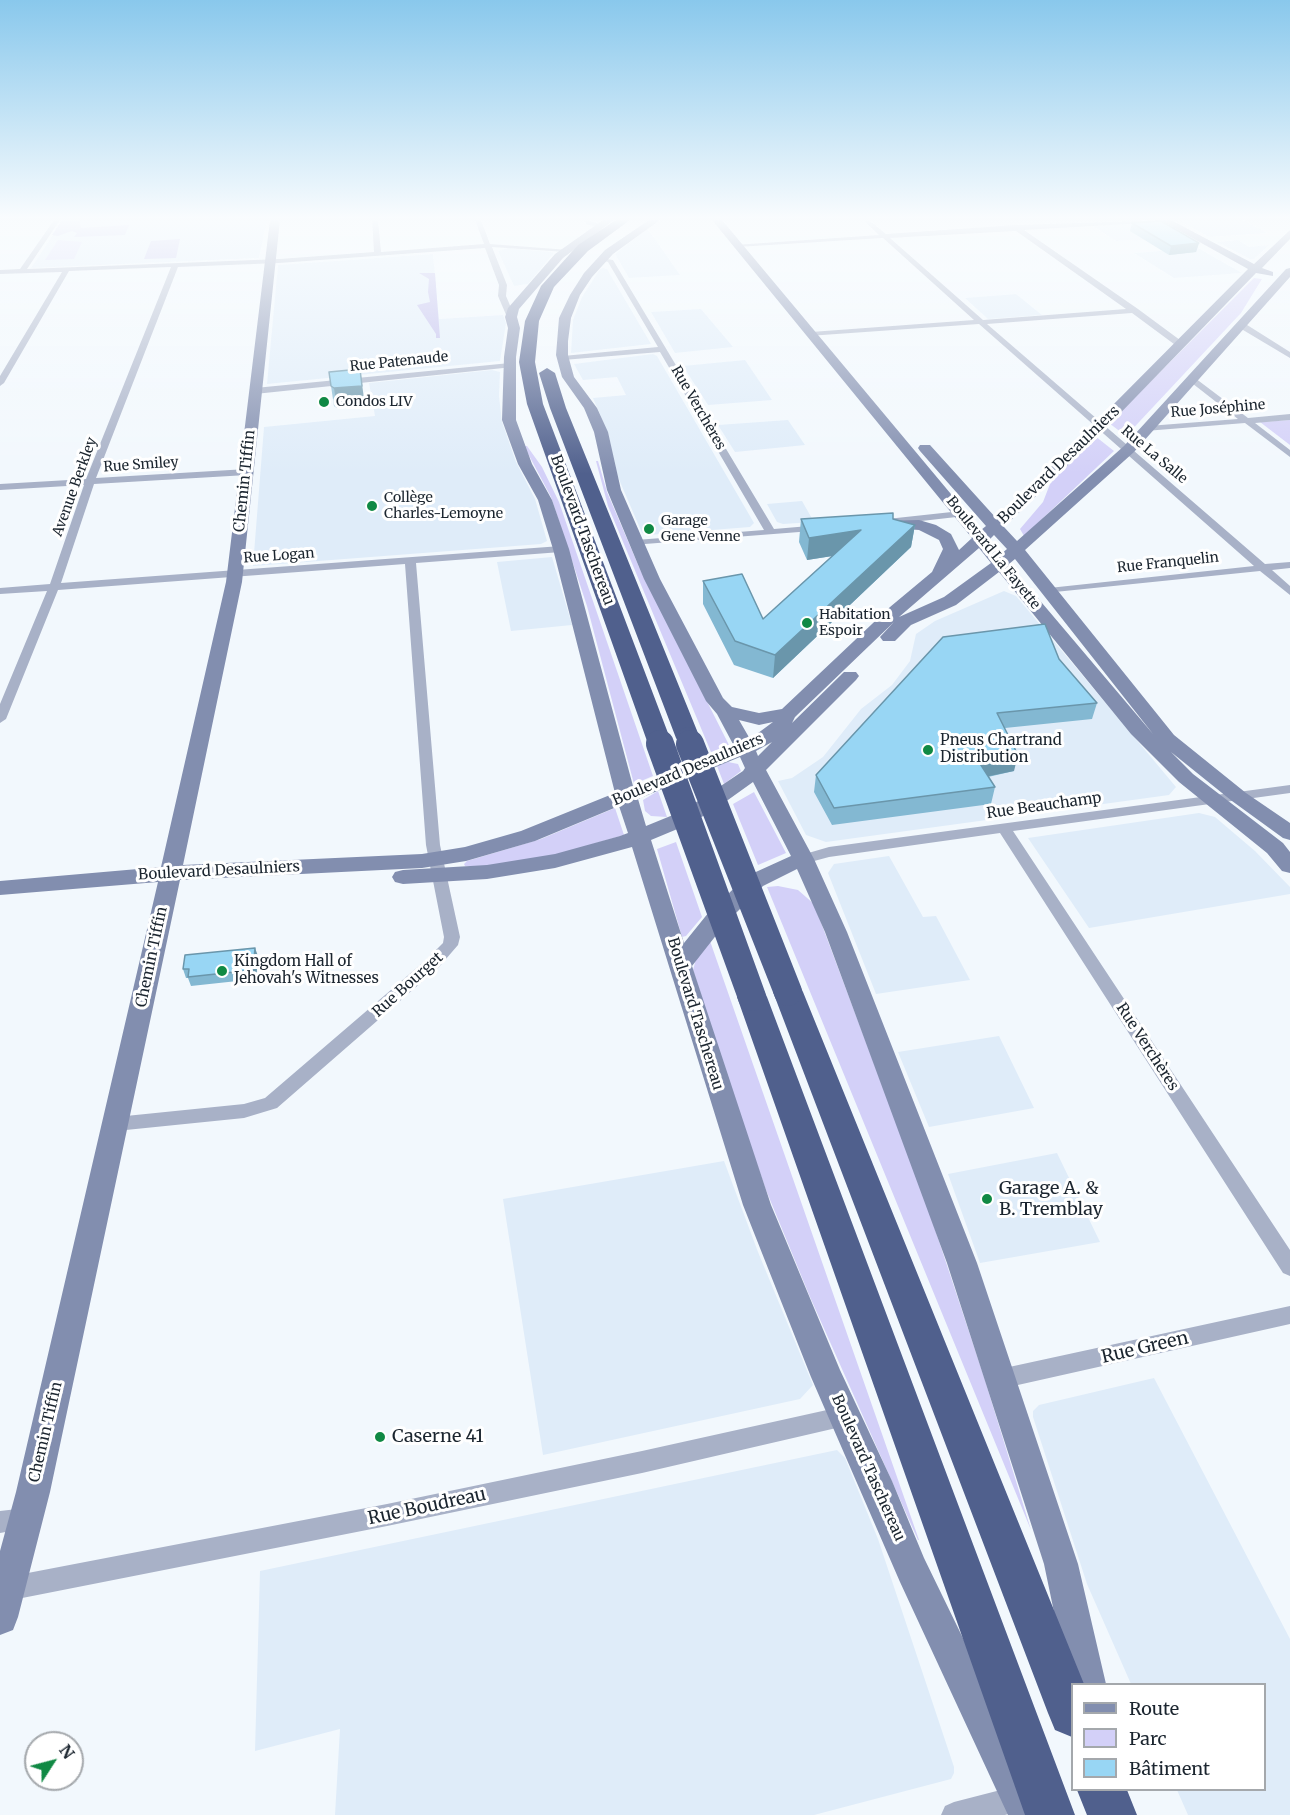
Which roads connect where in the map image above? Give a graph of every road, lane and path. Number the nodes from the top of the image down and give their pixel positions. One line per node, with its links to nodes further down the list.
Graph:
1 (46, 305): 30 (street)
2 (159, 305): 46 (street, Avenue Berkley)
3 (265, 305): 32 (street, Chemin Tiffin)
4 (506, 305): 17 (street)
5 (517, 305): 17 (street, Boulevard Taschereau)
6 (533, 305): 17 (highway)
7 (538, 305): 41 (highway, Boulevard Taschereau)
8 (556, 305): 18 (highway)
9 (570, 305): 26 (street)
10 (637, 305): 23 (street, Rue Verchères)
11 (794, 305): 21 (street, Boulevard La Fayette)
12 (962, 305): 19 (street, Rue La Salle)
13 (1126, 305): 16 (street)
14 (1220, 305): 22 (street, Boulevard Desaulniers)
15 (1261, 305): 20 (street, Boulevard Desaulniers)
16 (1135, 311): 19 (street); 22 (street)
17 (513, 322): 27 (street, Boulevard Taschereau)
18 (549, 322)
19 (981, 322): 21 (street); 38 (street, Rue La Salle)
20 (1241, 325): 25 (street); 29 (street, Boulevard Desaulniers)
21 (818, 334): 35 (street, Boulevard La Fayette); 50 (street, Boulevard La Fayette)
22 (1181, 345): 38 (street, Boulevard Desaulniers)
23 (663, 349): 26 (street); 54 (street, Rue Verchères)
24 (545, 355): 43 (highway, Boulevard Taschereau)
25 (1290, 356)
26 (563, 358): 28 (street)
27 (510, 365): 32 (street, Rue Patenaude); 33 (street, Boulevard Taschereau)
28 (568, 377): 43 (highway); 56 (street)
29 (1191, 378): 31 (street, Boulevard Desaulniers); 34 (street)
30 (0, 383)
31 (1181, 390): 34 (street); 39 (street, Boulevard Desaulniers)
32 (255, 391): 45 (street, Chemin Tiffin)
33 (511, 395): 41 (highway); 57 (street, Boulevard Taschereau)
34 (1212, 395): 37 (street)
35 (880, 396)
36 (1290, 417): 37 (street, Rue Joséphine)
37 (1245, 421): 39 (street, Rue Joséphine); 44 (street)
38 (1099, 427): 42 (street, Rue La Salle); 49 (street, Boulevard Desaulniers)
39 (1148, 429): 42 (street, Boulevard Desaulniers)
40 (919, 441): 48 (street, Boulevard La Fayette)
41 (552, 448): 101 (highway, Boulevard Taschereau, bridge)
42 (1129, 448): 58 (street, Boulevard Desaulniers); 62 (street, Rue La Salle)
43 (574, 450): 98 (highway, Boulevard Taschereau, bridge)
44 (1290, 454)
45 (247, 472): 46 (street, Rue Smiley); 63 (street, Chemin Tiffin)
46 (90, 482): 47 (street, Rue Smiley); 66 (street, Avenue Berkley)
47 (0, 487)
48 (974, 504): 49 (street); 52 (street, Boulevard La Fayette)
49 (1016, 507): 52 (street, Boulevard Desaulniers)
50 (961, 514): 51 (street); 55 (street, Boulevard La Fayette)
51 (867, 524): 64 (street)
52 (996, 526): 55 (street, Boulevard Desaulniers); 58 (street, Boulevard La Fayette)
53 (835, 527): 54 (street)
54 (771, 532): 56 (street)
55 (981, 540): 60 (street, Boulevard La Fayette); 64 (street, Boulevard Desaulniers)
56 (636, 543): 71 (street)
57 (561, 549): 59 (street, Rue Logan); 77 (street, Boulevard Taschereau)
58 (1016, 550): 60 (street, Boulevard Desaulniers); 68 (street, Boulevard La Fayette)
59 (410, 561): 63 (street, Rue Logan); 85 (street, Rue Bourget)
60 (999, 564): 65 (street, Boulevard Desaulniers); 70 (street, Boulevard La Fayette)
61 (1290, 565): 62 (street, Rue Franquelin)
62 (1263, 568): 68 (street, Rue Franquelin); 69 (street, Rue La Salle)
63 (235, 574): 66 (street, Rue Logan); 86 (street, Chemin Tiffin)
64 (938, 574): 72 (street, Boulevard Desaulniers)
65 (970, 585): 70 (street); 75 (street, Boulevard Desaulniers)
66 (54, 587): 67 (street, Rue Logan); 73 (street, Avenue Berkley)
67 (0, 591)
68 (1048, 591): 78 (street, Boulevard La Fayette)
69 (1290, 592)
70 (1026, 593): 79 (street, Boulevard La Fayette)
71 (724, 711): 72 (street); 74 (street)
72 (788, 714): 74 (street, Boulevard Desaulniers)
73 (0, 719)
74 (745, 748): 75 (street); 77 (street, Boulevard Desaulniers)
75 (756, 770): 82 (street, Boulevard Desaulniers); 83 (street)
76 (1290, 789): 78 (street, Rue Beauchamp)
77 (627, 797): 82 (street, Boulevard Taschereau); 85 (street, Boulevard Desaulniers)
78 (1239, 797): 79 (street, Rue Beauchamp); 81 (street, Boulevard La Fayette)
79 (1215, 800): 80 (street, Rue Beauchamp); 84 (street, Boulevard La Fayette)
80 (1004, 828): 83 (street, Rue Beauchamp); 91 (street, Rue Verchères)
81 (1290, 834)
82 (640, 837): 85 (street, Boulevard Desaulniers); 89 (street, Boulevard Taschereau)
83 (803, 859): 89 (street); 93 (street)
84 (1290, 866)
85 (438, 867): 86 (street, Boulevard Desaulniers); 90 (street, Rue Bourget)
86 (169, 880): 87 (street, Boulevard Desaulniers); 88 (street, Boulevard Desaulniers); 90 (street, Chemin Tiffin)
87 (0, 888)
88 (0, 903)
89 (679, 965): 94 (street, Boulevard Taschereau)
90 (116, 1124): 95 (street, Chemin Tiffin)
91 (1290, 1267)
92 (1290, 1315): 93 (street, Rue Green)
93 (999, 1379): 97 (street)
94 (845, 1416): 96 (street, Rue Boudreau); 101 (street, Boulevard Taschereau)
95 (13, 1520): 96 (street, Chemin Tiffin)
96 (4, 1603)
97 (1088, 1683)
98 (1071, 1710)
99 (1102, 1791): 103 (highway)
100 (1111, 1791): 104 (street)
101 (1033, 1809): 102 (street)
102 (954, 1815)
103 (1112, 1815)
104 (1117, 1815)

